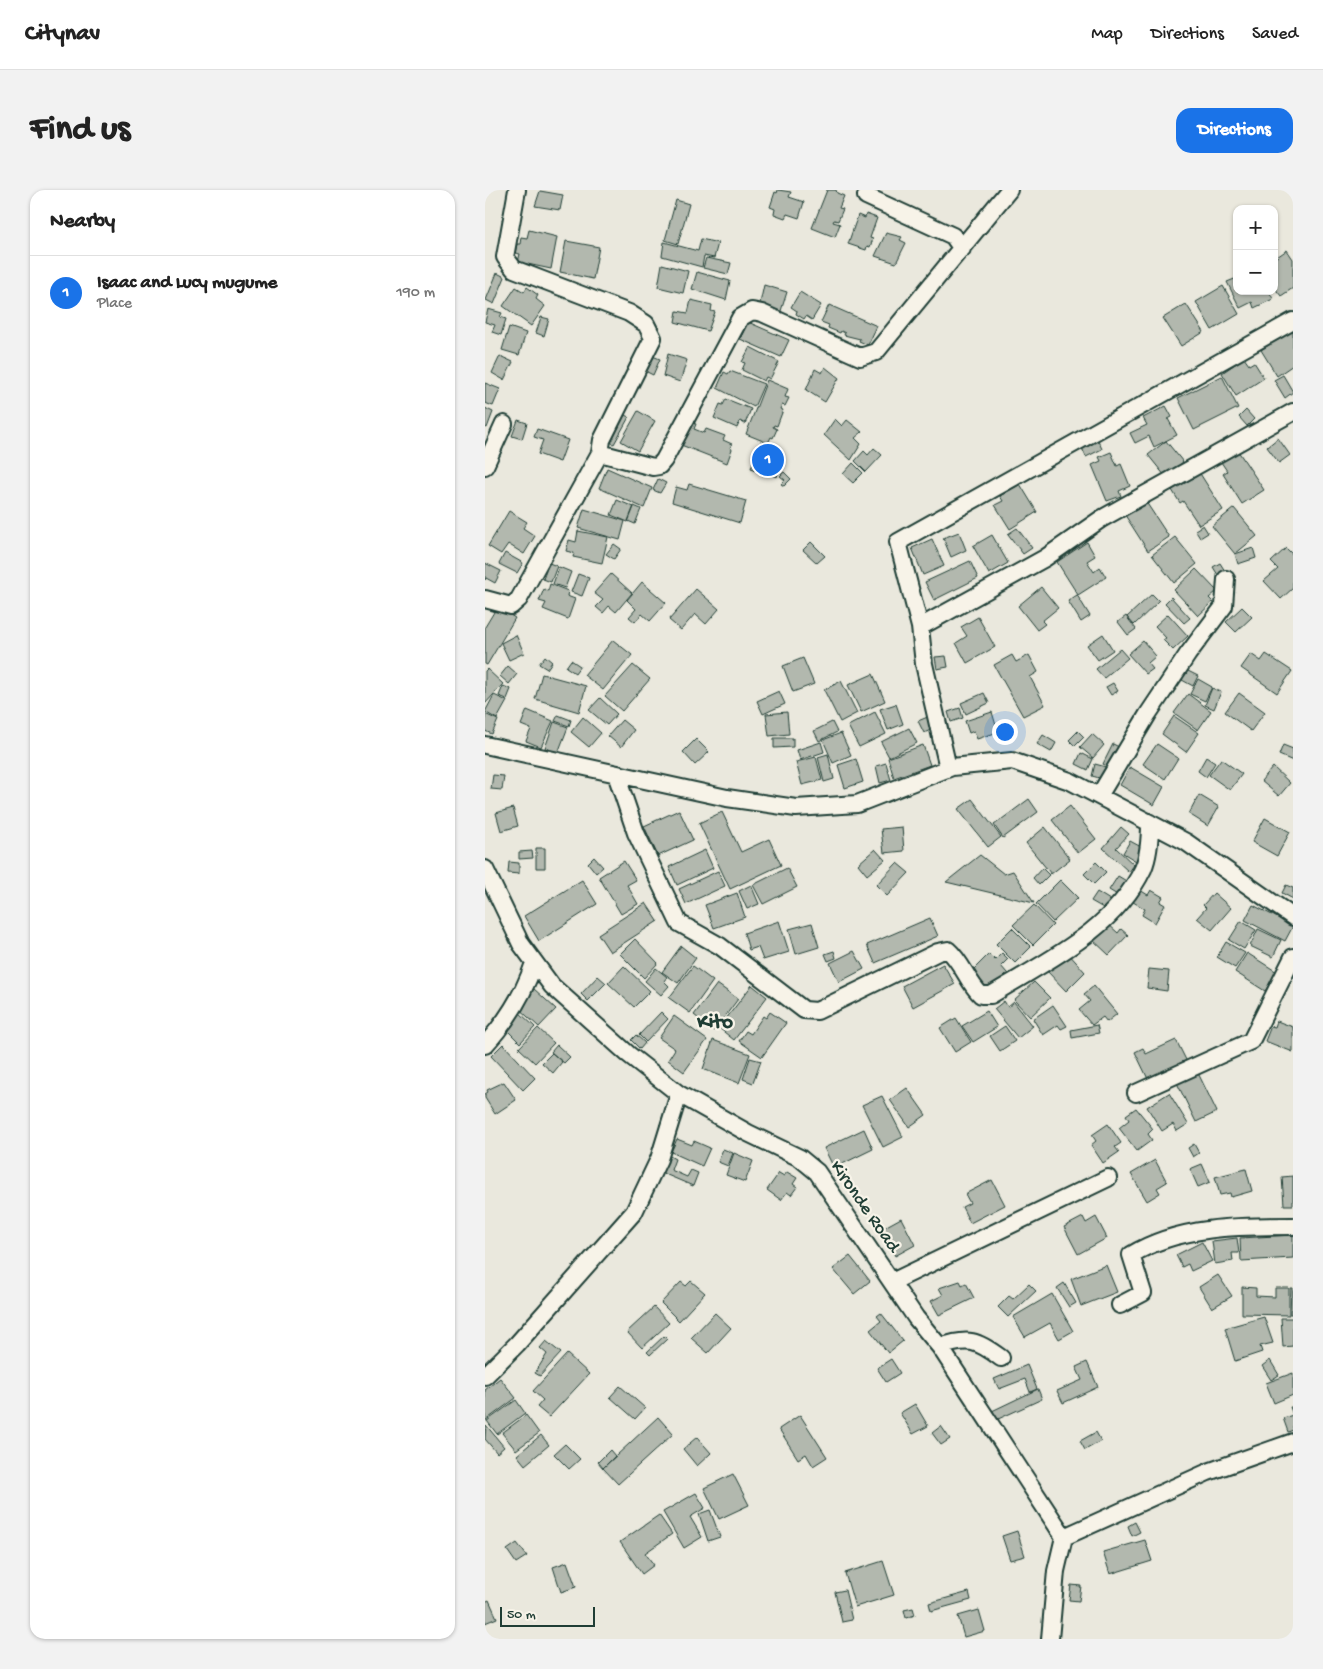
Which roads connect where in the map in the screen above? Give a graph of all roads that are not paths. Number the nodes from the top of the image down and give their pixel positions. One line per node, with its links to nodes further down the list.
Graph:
1 (517, 190): 8 (street)
2 (1009, 190): 4 (street)
3 (866, 196): 4 (street)
4 (962, 249): 8 (street)
5 (1293, 320): 12 (street)
6 (1293, 412): 12 (street)
7 (504, 424): 9 (street)
8 (600, 453): 11 (street)
9 (485, 466)
10 (1226, 579): 16 (street)
11 (485, 599)
12 (920, 627): 14 (street)
13 (485, 745): 15 (street)
14 (948, 768): 15 (street); 16 (street)
15 (616, 774): 17 (street)
16 (1099, 796): 17 (street)
17 (1150, 823): 19 (street)
18 (485, 869): 21 (street, Kironde Road)
19 (1293, 917)
20 (1293, 957): 23 (street)
21 (534, 963): 22 (street); 24 (street, Kironde Road)
22 (485, 1045)
23 (1137, 1093)
24 (679, 1094): 27 (street, Kironde Road); 31 (street)
25 (1107, 1178): 27 (street)
26 (1293, 1226): 28 (street)
27 (892, 1282): 29 (street, Kironde Road)
28 (1120, 1305)
29 (940, 1347): 30 (street); 33 (street, Kironde Road)
30 (1001, 1358)
31 (485, 1376)
32 (1293, 1442): 33 (street)
33 (1064, 1537): 34 (street)
34 (1050, 1639)

